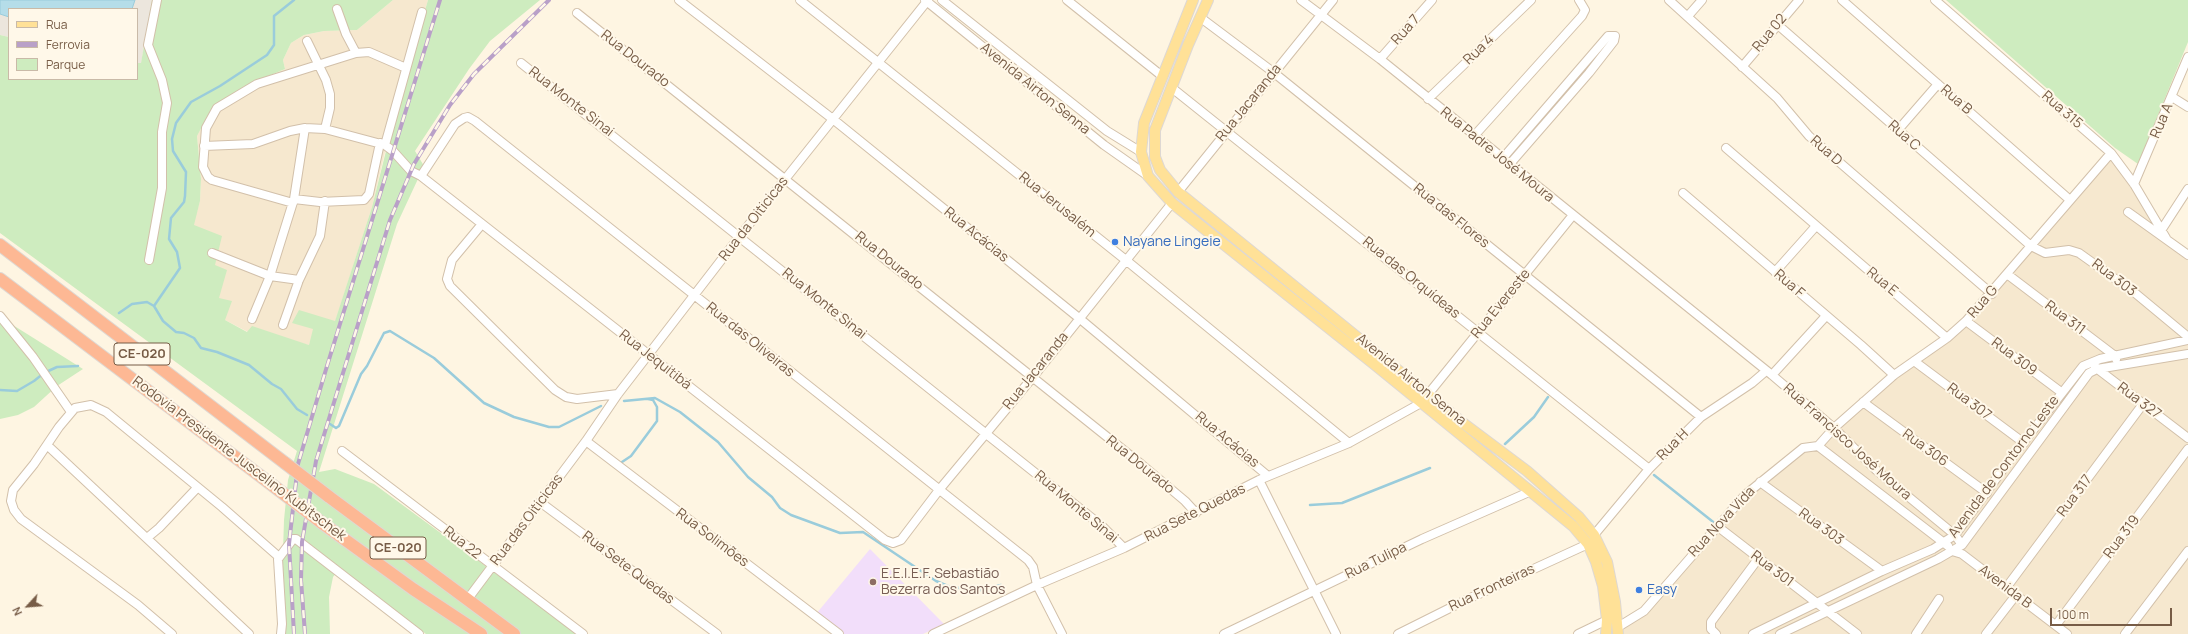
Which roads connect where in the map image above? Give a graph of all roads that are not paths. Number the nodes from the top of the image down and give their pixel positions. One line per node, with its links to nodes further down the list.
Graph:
1 (157, 0): 85 (street)
2 (680, 0): 50 (street, Rua Acácias)
3 (800, 0): 32 (street, Rua Jerusalém)
4 (942, 0): 38 (street, Avenida Airton Senna)
5 (1067, 0): 41 (street)
6 (1208, 0): 24 (main road)
7 (1302, 0): 22 (street, Rua Padre José Moura)
8 (1333, 0): 22 (street, Rua Jacaranda)
9 (1432, 0): 31 (street, Rua 7)
10 (1531, 0): 46 (street, Rua 4)
11 (1579, 0): 55 (street)
12 (1669, 0): 23 (street, Rua D)
13 (1702, 0): 23 (street)
14 (1799, 0): 25 (street, Rua 02)
15 (1842, 0): 43 (street, Rua B)
16 (1935, 0): 60 (street, Rua 315)
17 (926, 1): 32 (street, Rua da Oiticicas); 42 (street, Avenida Airton Senna)
18 (1190, 2): 27 (main road)
19 (337, 9): 29 (street)
20 (422, 12): 37 (street)
21 (577, 13): 65 (street, Rua Dourado)
22 (1320, 14): 31 (street, Rua Padre José Moura); 39 (street, Rua Jacaranda)
23 (1688, 16): 36 (street, Rua D)
24 (1201, 18): 28 (main road); 39 (street, Rua das Flores)
25 (1778, 25): 36 (street, Rua 02); 53 (street, Rua C)
26 (307, 40): 33 (street)
27 (1177, 42): 28 (main road); 41 (main road)
28 (1188, 45): 44 (main road)
29 (356, 53): 33 (street); 37 (street)
30 (2188, 57): 45 (street, Rua A)
31 (1380, 60): 46 (street, Rua Padre José Moura)
32 (878, 62): 50 (street, Rua da Oiticicas); 86 (street, Rua Jerusalém)
33 (319, 63): 52 (street); 57 (street)
34 (521, 63): 79 (street, Rua Monte Sinai)
35 (1582, 66): 40 (street); 40 (street); 48 (street)
36 (1742, 67): 93 (street, Rua D)
37 (406, 68): 56 (street)
38 (1030, 71): 42 (street); 59 (street, Avenida Airton Senna)
39 (1274, 72): 54 (street, Rua Jacaranda); 89 (street, Rua das Flores)
40 (1589, 72): 49 (street)
41 (1162, 76): 59 (main road)
42 (1023, 79): 64 (street, Avenida Airton Senna)
43 (1938, 84): 53 (street); 70 (street, Rua B)
44 (1172, 88): 54 (street, Rua das Orquídeas); 68 (main road, Avenida Airton Senna)
45 (2172, 97): 47 (street); 66 (street, Rua A)
46 (1428, 99): 55 (street, Rua Padre José Moura)
47 (2188, 107)
48 (1544, 110): 49 (street); 61 (street)
49 (1551, 117): 62 (street)
50 (834, 120): 65 (street, Rua da Oiticicas); 98 (street, Rua Acácias)
51 (304, 128): 52 (street); 57 (street); 71 (street)
52 (324, 129): 56 (street)
53 (1898, 130): 82 (street, Rua C)
54 (1226, 131): 68 (street, Rua Jacaranda); 102 (street, Rua das Orquídeas)
55 (1474, 136): 61 (street, Rua Padre José Moura)
56 (382, 144): 63 (street, Rua Jequitibá); 72 (street)
57 (204, 146): 71 (street)
58 (1726, 148): 77 (street, Rua E)
59 (1141, 152): 64 (main road, Avenida Airton Senna)
60 (2111, 154): 66 (street, Rua 315); 70 (street, Rua G)
61 (1502, 159): 62 (street, Rua Padre José Moura)
62 (1509, 165): 75 (street, Rua Padre José Moura)
63 (421, 176): 76 (street, Rua Jequitibá); 94 (street, Rua das Oliveiras)
64 (1148, 176): 73 (main road, Avenida Airton Senna)
65 (786, 179): 79 (street, Rua da Oiticicas); 116 (street, Rua Dourado)
66 (2134, 184): 78 (street, Rua 315)
67 (2188, 189): 78 (street)
68 (1178, 192): 108 (main road, Avenida Airton Senna)
69 (1683, 193): 87 (street, Rua F)
70 (2070, 200): 82 (street, Rua G)
71 (293, 201): 72 (street); 90 (street)
72 (325, 201): 92 (street)
73 (1172, 203): 86 (street, Rua Jacaranda); 108 (main road, Avenida Airton Senna)
74 (2128, 212): 80 (street)
75 (1573, 215): 89 (street, Rua Evereste); 95 (street, Rua Padre José Moura)
76 (482, 224): 105 (street, Rua Jequitibá); 119 (street)
77 (1816, 226): 87 (street); 103 (street, Rua E)
78 (2162, 229): 80 (street, Rua 315)
79 (739, 237): 94 (street, Rua da Oiticicas); 126 (street, Rua Monte Sinai)
80 (2166, 238): 84 (street)
81 (0, 245): 166 (highway, Rodovia Presidente Juscelino Kubitschek / CE-020, bridge)
82 (2031, 246): 88 (street, Rua G); 104 (street, Rua 303)
83 (212, 253): 90 (street)
84 (2188, 254)
85 (149, 260)
86 (1127, 261): 98 (street, Rua Jacaranda); 130 (street, Rua Jerusalém)
87 (1775, 272): 97 (street, Rua F)
88 (2007, 274): 93 (street, Rua G); 106 (street, Rua 311)
89 (1525, 275): 102 (street, Rua Evereste); 124 (street, Rua das Flores)
90 (270, 276): 92 (street); 99 (street)
91 (0, 279): 178 (highway, Rodovia Presidente Juscelino Kubitschek / CE-020, bridge)
92 (299, 280): 101 (street)
93 (1992, 294): 100 (street, Rua G)
94 (695, 295): 105 (street, Rua da Oiticicas); 140 (street, Rua das Oliveiras)
95 (1691, 311): 114 (street, Rua Francisco José Moura)
96 (0, 316): 123 (street)
97 (1826, 316): 114 (street, Rua H); 115 (street, Rua F)
98 (1079, 318): 116 (street, Rua Jacaranda); 136 (street, Rua Acácias)
99 (252, 319)
100 (1966, 321): 103 (street, Rua G); 117 (street, Rua 309)
101 (283, 325)
102 (1479, 333): 118 (street, Rua Evereste); 135 (street, Rua das Orquídeas)
103 (1947, 338): 109 (street, Rua G)
104 (2188, 338): 106 (street, Avenida de Contorno Leste)
105 (649, 356): 119 (street, Rua da Oiticicas); 149 (street, Rua Jequitibá)
106 (2116, 356): 110 (street, Avenida de Contorno Leste); 111 (street)
107 (2186, 356): 111 (street)
108 (1377, 360): 113 (main road, Avenida Airton Senna)
109 (1914, 361): 115 (street, Rua G); 129 (street, Rua 307)
110 (2089, 363): 112 (street, Rua 327); 117 (street, Avenida de Contorno Leste)
111 (2118, 366): 112 (street)
112 (2097, 369): 122 (street, Rua 327); 152 (street, Avenida de Contorno Leste)
113 (1393, 373): 118 (main road, Avenida Airton Senna); 121 (main road, Avenida Airton Senna)
114 (1769, 373): 124 (street, Rua H); 125 (street, Rua Francisco José Moura)
115 (1894, 375): 120 (street, Rua G)
116 (1033, 377): 126 (street, Rua Jacaranda); 144 (street, Rua Dourado)
117 (2061, 392): 129 (street, Avenida de Contorno Leste)
118 (1429, 393): 121 (street, Rua Sete Quedas); 146 (main road, Avenida Airton Senna)
119 (618, 394): 128 (street, Rua da Oiticicas)
120 (1863, 402): 125 (street, Rua G); 142 (street, Rua 306)
121 (1421, 403): 130 (street, Rua Sete Quedas); 141 (main road, Avenida Airton Senna)
122 (2143, 404): 127 (street, Rua 327); 162 (street, Rua 317)
123 (71, 412): 131 (street); 139 (street)
124 (1700, 417): 135 (street, Rua H)
125 (1834, 428): 132 (street); 147 (street, Rua Francisco José Moura)
126 (986, 433): 140 (street, Rua Jacaranda); 153 (street, Rua Monte Sinai)
127 (2188, 438)
128 (586, 441): 143 (street, Rua das Oiticicas); 182 (street, Rua Solimões)
129 (2024, 443): 142 (street, Avenida de Contorno Leste)
130 (1349, 444): 136 (street, Rua Sete Quedas)
131 (47, 445): 148 (street); 174 (street)
132 (1818, 446): 138 (street, Rua Nova Vida); 150 (street, Rua Francisco José Moura)
133 (2188, 449): 170 (street, Rua 319)
134 (342, 451): 159 (street, Rua 22)
135 (1648, 469): 146 (street, Rua H)
136 (1268, 476): 137 (street, Rua Sete Quedas)
137 (1259, 480): 144 (street, Rua Sete Quedas); 163 (street, Rua Acácias)
138 (1760, 482): 145 (street, Rua Nova Vida); 160 (street, Rua 303)
139 (197, 488): 148 (street); 157 (street)
140 (938, 490): 149 (street, Rua Jacaranda); 161 (street, Rua das Oliveiras)
141 (1529, 492): 151 (main road, Avenida Airton Senna); 163 (street, Rua Tulipa)
142 (1987, 493): 147 (street, Avenida de Contorno Leste)
143 (540, 502): 159 (street, Rua das Oiticicas); 181 (street, Rua Sete Quedas)
144 (1196, 514): 153 (street, Rua Sete Quedas)
145 (1717, 526): 158 (street, Rua 301); 171 (street, Rua Nova Vida)
146 (1594, 535): 171 (main road, Avenida Airton Senna)
147 (1955, 535): 150 (street, Avenida de Contorno Leste); 152 (street, Rua Francisco José Moura)
148 (147, 538): 175 (street)
149 (901, 540)
150 (1946, 543): 154 (street, Rua Francisco José Moura); 160 (street, Avenida de Contorno Leste)
151 (1588, 544): 169 (main road, Avenida Airton Senna); 187 (street, Rua Fronteiras)
152 (1962, 545): 154 (street, Avenida de Contorno Leste); 156 (street)
153 (1124, 548): 161 (street, Rua Sete Quedas)
154 (1952, 551): 156 (street, Avenida B); 168 (street, Avenida de Contorno Leste)
155 (2188, 551): 196 (street)
156 (1962, 554): 162 (street, Avenida B)
157 (278, 557): 176 (street); 177 (street)
158 (1758, 559): 167 (street, Rua 301); 190 (street)
159 (492, 566): 166 (street, Rua das Oiticicas); 180 (street, Rua 22)
160 (1882, 571): 167 (street, Avenida de Contorno Leste)
161 (1037, 585): 183 (street, Rua Sete Quedas); 184 (street, Rua das Oliveiras)
162 (2006, 588): 164 (street, Avenida B)
163 (1315, 591): 185 (street, Rua Tulipa); 186 (street, Rua Acácias)
164 (2016, 596): 170 (street, Avenida B); 195 (street)
165 (1939, 598): 194 (street)
166 (467, 600): 179 (highway, Rodovia Presidente Juscelino Kubitschek / CE-020)
167 (1817, 603): 168 (street, Rua 301); 191 (street, Avenida de Contorno Leste)
168 (1827, 611): 172 (street, Rua 301); 192 (street, Avenida de Contorno Leste)
169 (1607, 620): 188 (street); 189 (main road, Avenida Airton Senna)
170 (2056, 625): 173 (street, Avenida B)
171 (1618, 631)
172 (1846, 631): 193 (street, Rua 301)
173 (2065, 633)
174 (172, 634)
175 (249, 634)
176 (281, 634)
177 (419, 634)
178 (481, 634)
179 (514, 634)
180 (583, 634)
181 (717, 634)
182 (839, 634)
183 (933, 634)
184 (1062, 634)
185 (1224, 634)
186 (1336, 634)
187 (1398, 634)
188 (1578, 634)
189 (1606, 634)
190 (1716, 634)
191 (1753, 634)
192 (1780, 634)
193 (1857, 634)
194 (1916, 634)
195 (1986, 634)
196 (2125, 634)

